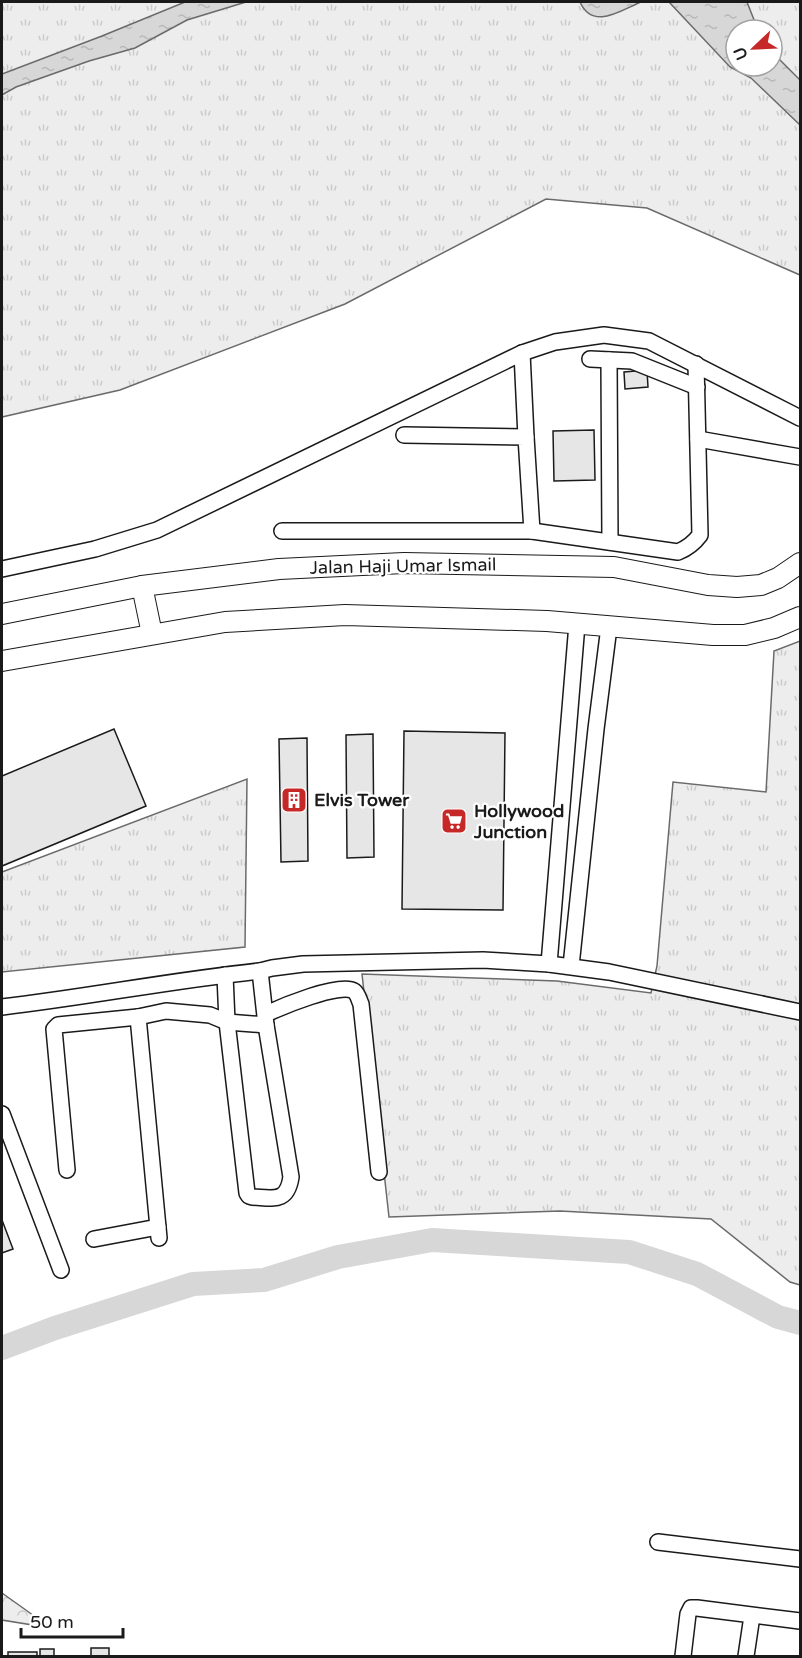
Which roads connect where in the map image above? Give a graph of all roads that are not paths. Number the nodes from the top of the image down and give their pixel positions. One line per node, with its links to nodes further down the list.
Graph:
1 (522, 353): 4 (street); 8 (street); 15 (street)
2 (590, 359): 3 (street)
3 (609, 360): 5 (street); 13 (street)
4 (696, 364): 5 (street); 6 (street)
5 (697, 387): 9 (street)
6 (801, 418)
7 (404, 435): 8 (street)
8 (526, 436): 12 (street)
9 (698, 439): 10 (street); 13 (street)
10 (801, 457)
11 (282, 531): 12 (street)
12 (532, 531): 13 (street)
13 (610, 542)
14 (801, 563): 16 (main road, Jalan Haji Umar Ismail)
15 (2, 569)
16 (142, 586): 17 (main road, Jalan Haji Umar Ismail); 21 (main road)
17 (2, 615)
18 (801, 617): 20 (main road)
19 (577, 624): 20 (main road); 21 (main road); 23 (street)
20 (609, 627): 24 (street)
21 (152, 634): 22 (main road)
22 (2, 662)
23 (569, 728): 24 (street); 25 (street)
24 (596, 729): 26 (street)
25 (549, 964): 26 (street); 27 (street)
26 (571, 966): 30 (street)
27 (260, 971): 28 (street); 32 (street)
28 (225, 975): 29 (street); 33 (street)
29 (2, 1007)
30 (801, 1012)
31 (138, 1017): 33 (street); 35 (street); 37 (street)
32 (266, 1019): 33 (street); 33 (street); 36 (street)
33 (227, 1022)
34 (2, 1114): 38 (street)
35 (67, 1170)
36 (379, 1172)
37 (94, 1239)
38 (61, 1270)
39 (658, 1542): 40 (street)
40 (801, 1559)
41 (752, 1616): 42 (street); 43 (street); 44 (street)
42 (801, 1621)
43 (682, 1656)
44 (746, 1656)

